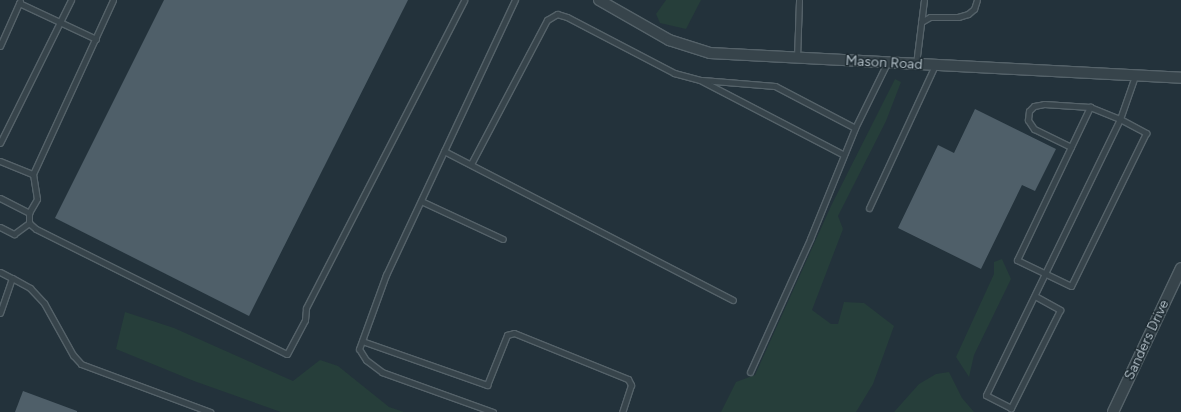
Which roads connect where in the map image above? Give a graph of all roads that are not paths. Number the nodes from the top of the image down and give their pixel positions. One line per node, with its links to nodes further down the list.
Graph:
1 (71, 0): 10 (lane)
2 (113, 0): 12 (lane)
3 (464, 0): 35 (lane)
4 (515, 0): 26 (lane)
5 (599, 0): 14 (street, Mason Road)
6 (799, 0): 14 (lane)
7 (924, 0): 11 (lane)
8 (977, 0): 11 (lane)
9 (20, 1): 10 (lane); 13 (lane)
10 (61, 22): 12 (lane); 24 (lane)
11 (921, 22): 16 (lane)
12 (96, 38): 30 (lane)
13 (0, 46)
14 (797, 59): 15 (street, Mason Road)
15 (887, 63): 16 (street, Mason Road); 23 (lane)
16 (916, 64): 17 (street, Mason Road)
17 (934, 65): 18 (street, Mason Road); 33 (lane)
18 (1135, 76): 19 (street, Mason Road); 22 (lane)
19 (1181, 78)
20 (700, 80): 23 (lane); 27 (lane); 29 (lane)
21 (1090, 107): 22 (lane); 25 (lane); 25 (lane)
22 (1120, 119): 40 (lane); 40 (lane)
23 (854, 128): 27 (lane)
24 (0, 143)
25 (1071, 147): 40 (lane)
26 (444, 151): 29 (lane); 32 (lane)
27 (844, 155): 46 (lane)
28 (0, 161): 30 (lane)
29 (471, 164): 43 (lane)
30 (33, 174): 34 (lane)
31 (0, 198): 34 (lane)
32 (421, 201): 37 (lane); 45 (lane)
33 (869, 208)
34 (29, 213): 35 (lane)
35 (29, 223): 36 (lane)
36 (0, 227)
37 (503, 239)
38 (1181, 268): 47 (street, Sanders Drive)
39 (0, 272): 41 (lane)
40 (1044, 274): 42 (lane)
41 (12, 278): 44 (lane); 48 (lane)
42 (1035, 296): 42 (lane)
43 (733, 300)
44 (0, 313)
45 (362, 341): 49 (lane); 50 (lane)
46 (750, 372)
47 (1116, 411)
48 (210, 412)
49 (493, 412)
50 (622, 412)

